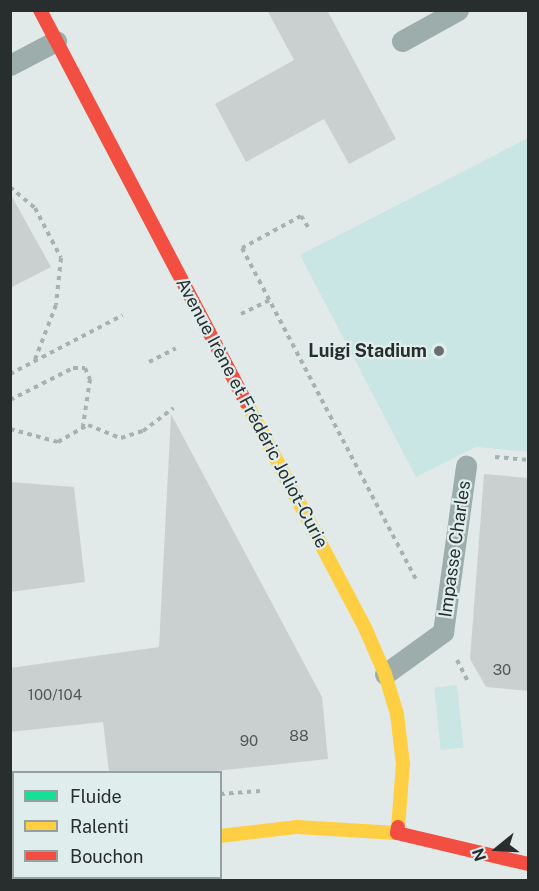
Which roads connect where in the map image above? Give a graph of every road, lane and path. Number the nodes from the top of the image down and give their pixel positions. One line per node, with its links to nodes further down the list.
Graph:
1 (40, 10): 3 (main road, Avenue Irène et Frédéric Joliot-Curie)
2 (458, 10): 4 (lane)
3 (56, 41): 5 (lane); 17 (main road, Avenue Irène et Frédéric Joliot-Curie)
4 (402, 41)
5 (10, 65)
6 (10, 187): 9 (path)
7 (308, 227): 16 (path)
8 (123, 315): 9 (path)
9 (34, 362): 10 (path)
10 (10, 374)
11 (10, 400): 13 (path)
12 (173, 408): 13 (path)
13 (83, 426): 14 (path)
14 (10, 429)
15 (466, 466): 16 (lane, Impasse Charles)
16 (443, 632): 17 (lane, Impasse Charles); 18 (path)
17 (385, 674): 19 (main road, Avenue Irène et Frédéric Joliot-Curie)
18 (468, 682)
19 (397, 833): 20 (main road); 21 (main road)
20 (222, 836)
21 (528, 864)

